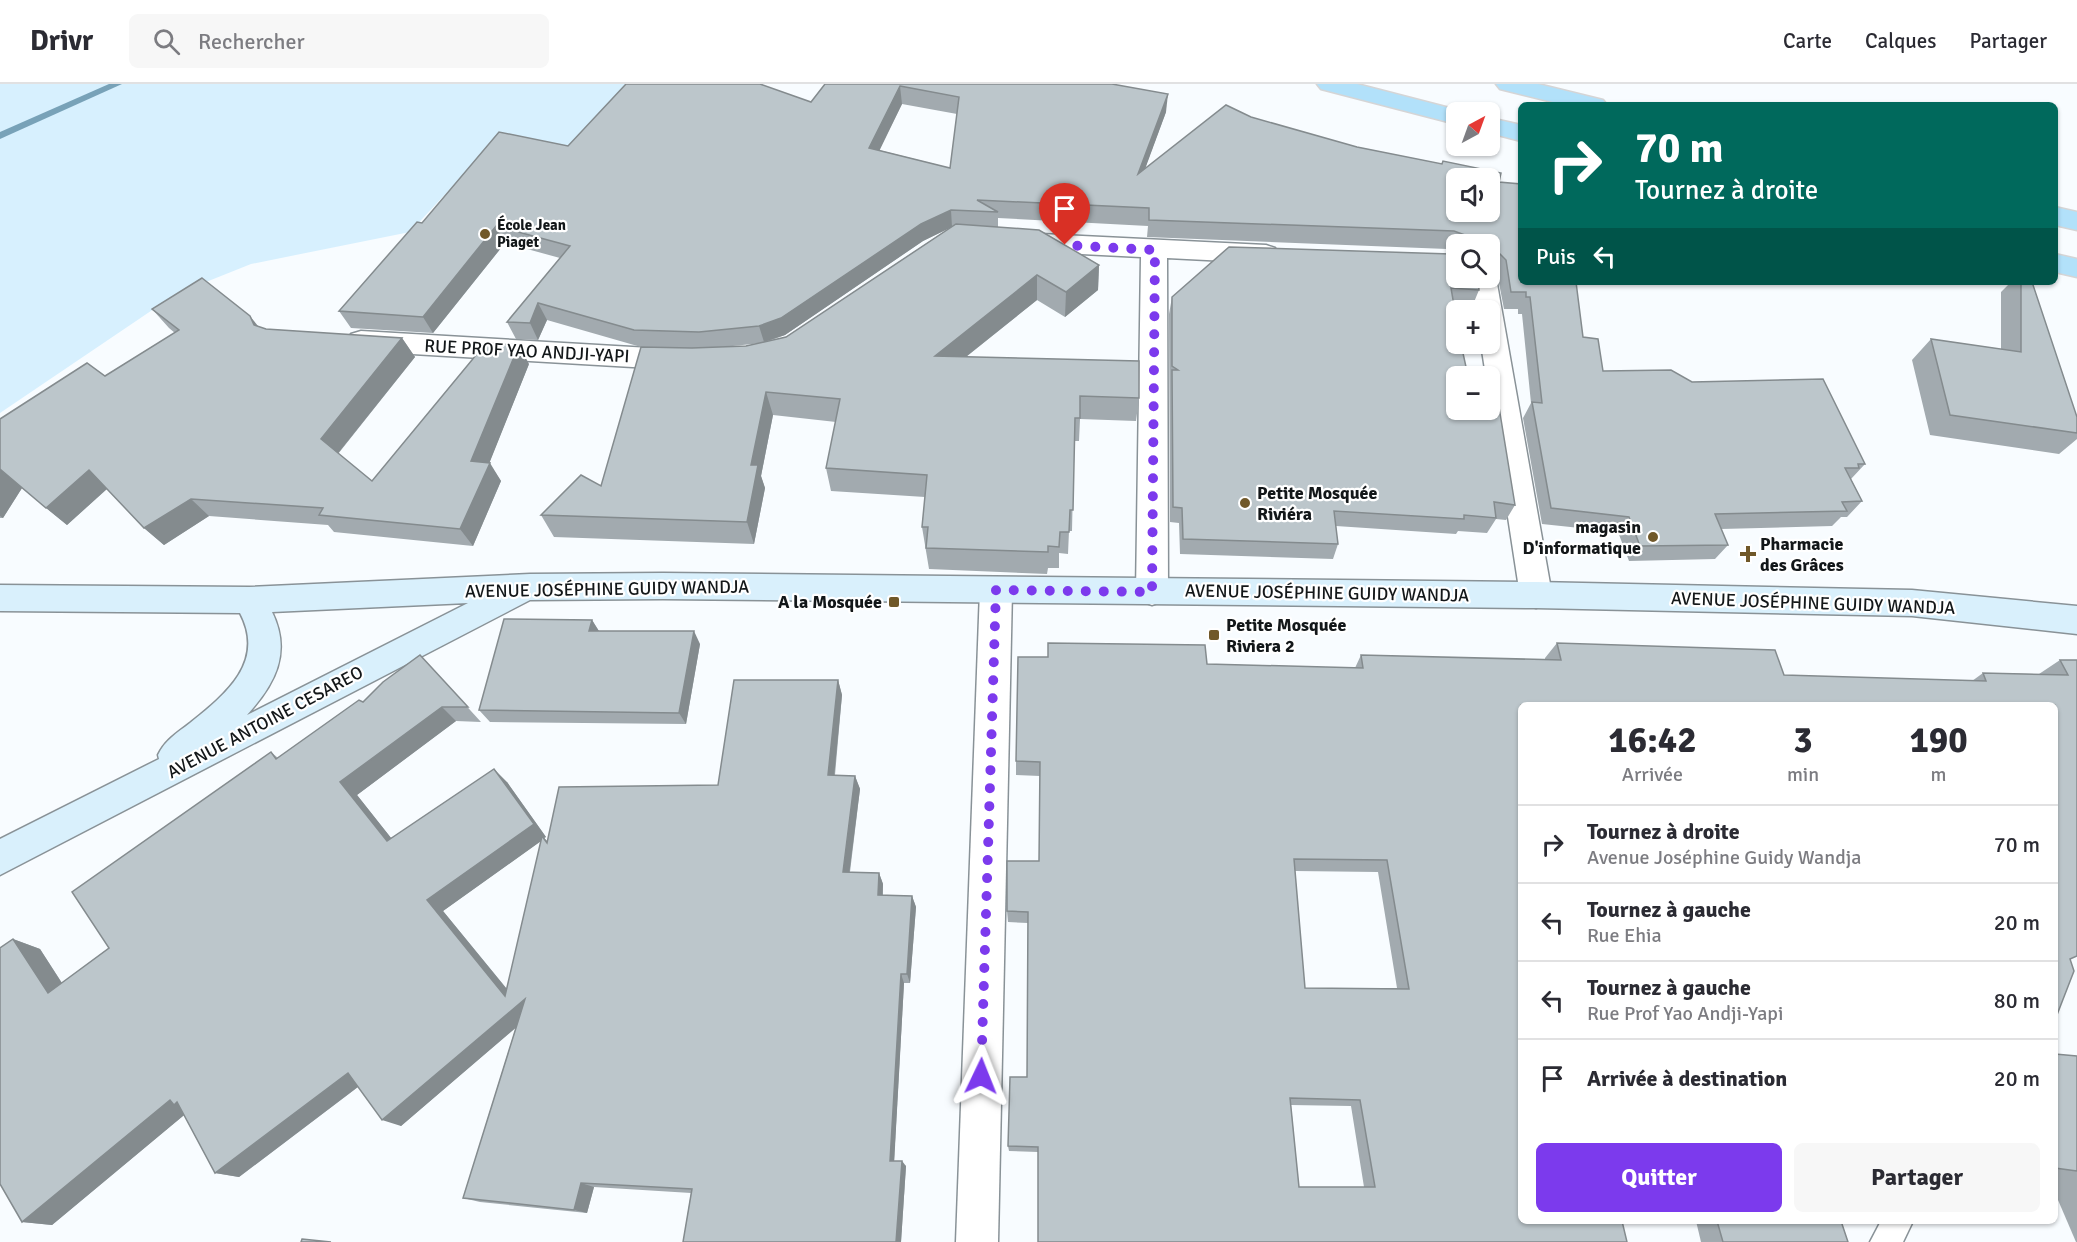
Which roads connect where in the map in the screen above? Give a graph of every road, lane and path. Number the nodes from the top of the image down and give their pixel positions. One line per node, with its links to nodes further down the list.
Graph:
1 (1329, 84): 4 (main road)
2 (1508, 84): 3 (main road)
3 (1583, 102)
4 (1446, 114)
5 (1500, 128): 6 (main road)
6 (1518, 132)
7 (2058, 217): 8 (main road)
8 (2077, 221)
9 (1000, 241): 10 (street)
10 (1155, 250): 11 (street); 19 (street)
11 (1295, 255)
12 (2058, 264): 13 (main road)
13 (2077, 268)
14 (340, 340): 16 (street, RUE PROF YAO ANDJI-YAPI)
15 (1496, 354): 20 (street)
16 (711, 360)
17 (530, 587): 18 (street, AVENUE JOSÉPHINE GUIDY WANDJA); 22 (street, AVENUE JOSÉPHINE GUIDY WANDJA); 24 (street, AVENUE ANTOINE CESAREO)
18 (996, 590): 19 (street, AVENUE JOSÉPHINE GUIDY WANDJA); 27 (street)
19 (1152, 592): 20 (street, AVENUE JOSÉPHINE GUIDY WANDJA)
20 (1536, 595): 23 (street, AVENUE JOSÉPHINE GUIDY WANDJA)
21 (0, 598): 22 (street, AVENUE JOSÉPHINE GUIDY WANDJA)
22 (249, 600): 24 (street)
23 (2077, 620)
24 (126, 794): 25 (street, AVENUE ANTOINE CESAREO)
25 (0, 858)
26 (1896, 1224): 28 (lane)
27 (977, 1242)
28 (1886, 1242)

